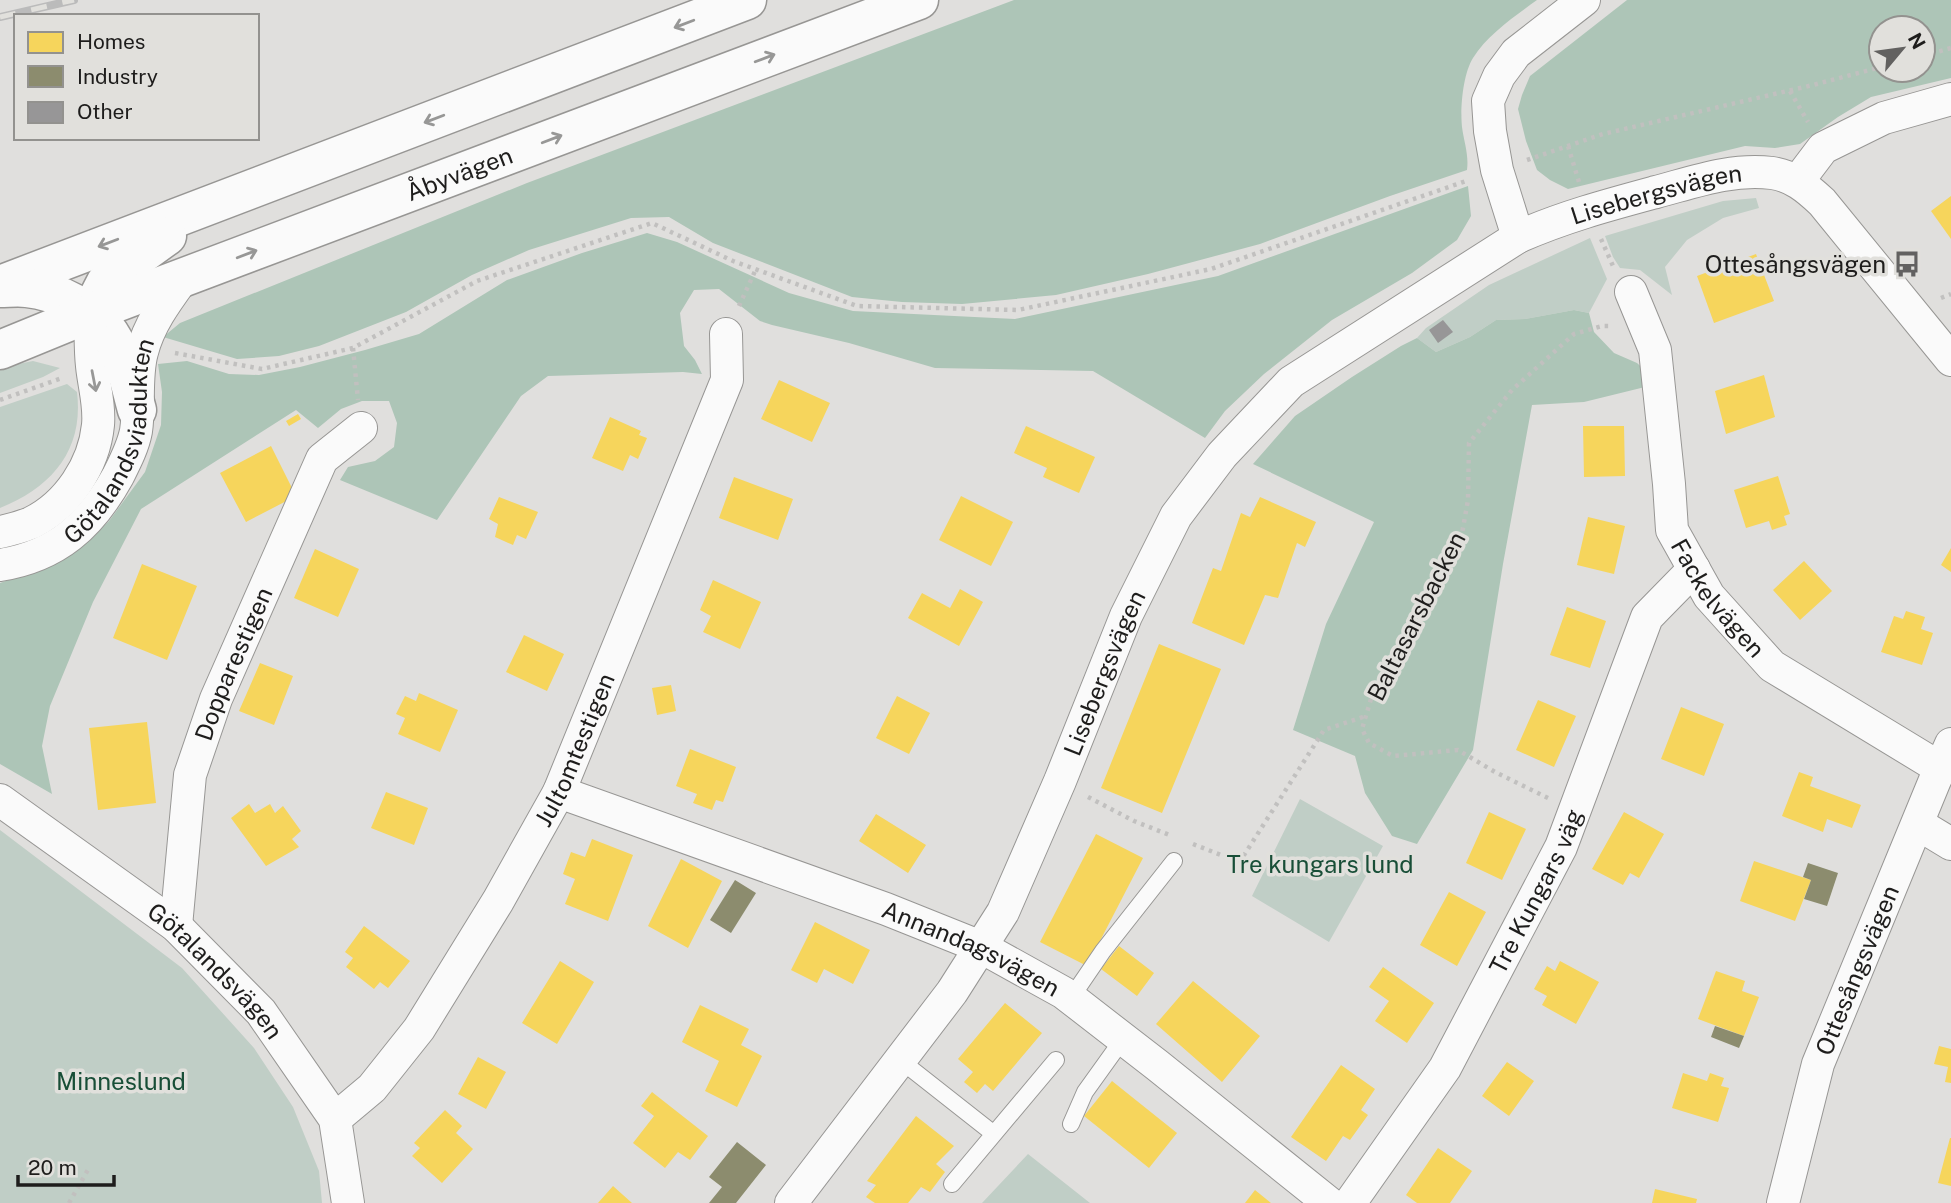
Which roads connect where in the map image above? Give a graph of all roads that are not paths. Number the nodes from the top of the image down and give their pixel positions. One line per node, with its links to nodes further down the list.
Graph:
1 (747, 0): 6 (street, one-way to 6)
2 (919, 0): 8 (street, Åbyvägen, one-way to 2)
3 (1584, 0): 7 (street)
4 (1951, 99): 5 (street)
5 (1798, 181): 7 (street, Lisebergsvägen); 14 (street, Lisebergsvägen)
6 (218, 201): 9 (street, one-way to 9); 11 (street)
7 (1518, 237): 27 (street, Lisebergsvägen)
8 (183, 278): 11 (street, Åbyvägen); 15 (street, Götalandsviadukten)
9 (0, 286): 11 (street)
10 (1631, 292): 19 (street, Fackelvägen)
11 (90, 313): 13 (street, Åbyvägen); 15 (street); 17 (street, Götalandsviadukten, one-way to 17)
12 (726, 334): 21 (street, Jultomtestigen)
13 (0, 350)
14 (1951, 360)
15 (137, 410): 18 (street, Götalandsviadukten)
16 (361, 428): 26 (street, Dopparestigen)
17 (0, 532)
18 (0, 565)
19 (1694, 569): 20 (street, Fackelvägen); 39 (street, Tre Kungars väg)
20 (1945, 756): 23 (street, Ottesångsvägen)
21 (559, 792): 27 (street, Annandagsvägen); 32 (street, Jultomtestigen)
22 (0, 800): 26 (street, Götalandsvägen)
23 (1918, 824): 24 (street); 40 (street, Ottesångsvägen)
24 (1951, 844)
25 (1174, 861): 28 (lane)
26 (176, 926): 32 (street, Götalandsvägen)
27 (981, 947): 28 (street, Annandagsvägen); 31 (street, Lisebergsvägen)
28 (1071, 998): 29 (street, Annandagsvägen)
29 (1123, 1039): 33 (lane); 38 (street, Annandagsvägen)
30 (1056, 1059): 34 (lane)
31 (900, 1060): 34 (lane); 37 (street, Lisebergsvägen)
32 (335, 1119): 36 (street, Götalandsvägen)
33 (1071, 1124)
34 (994, 1134): 35 (lane)
35 (953, 1184)
36 (348, 1203)
37 (791, 1203)
38 (1329, 1203)
39 (1350, 1203)
40 (1783, 1203)

